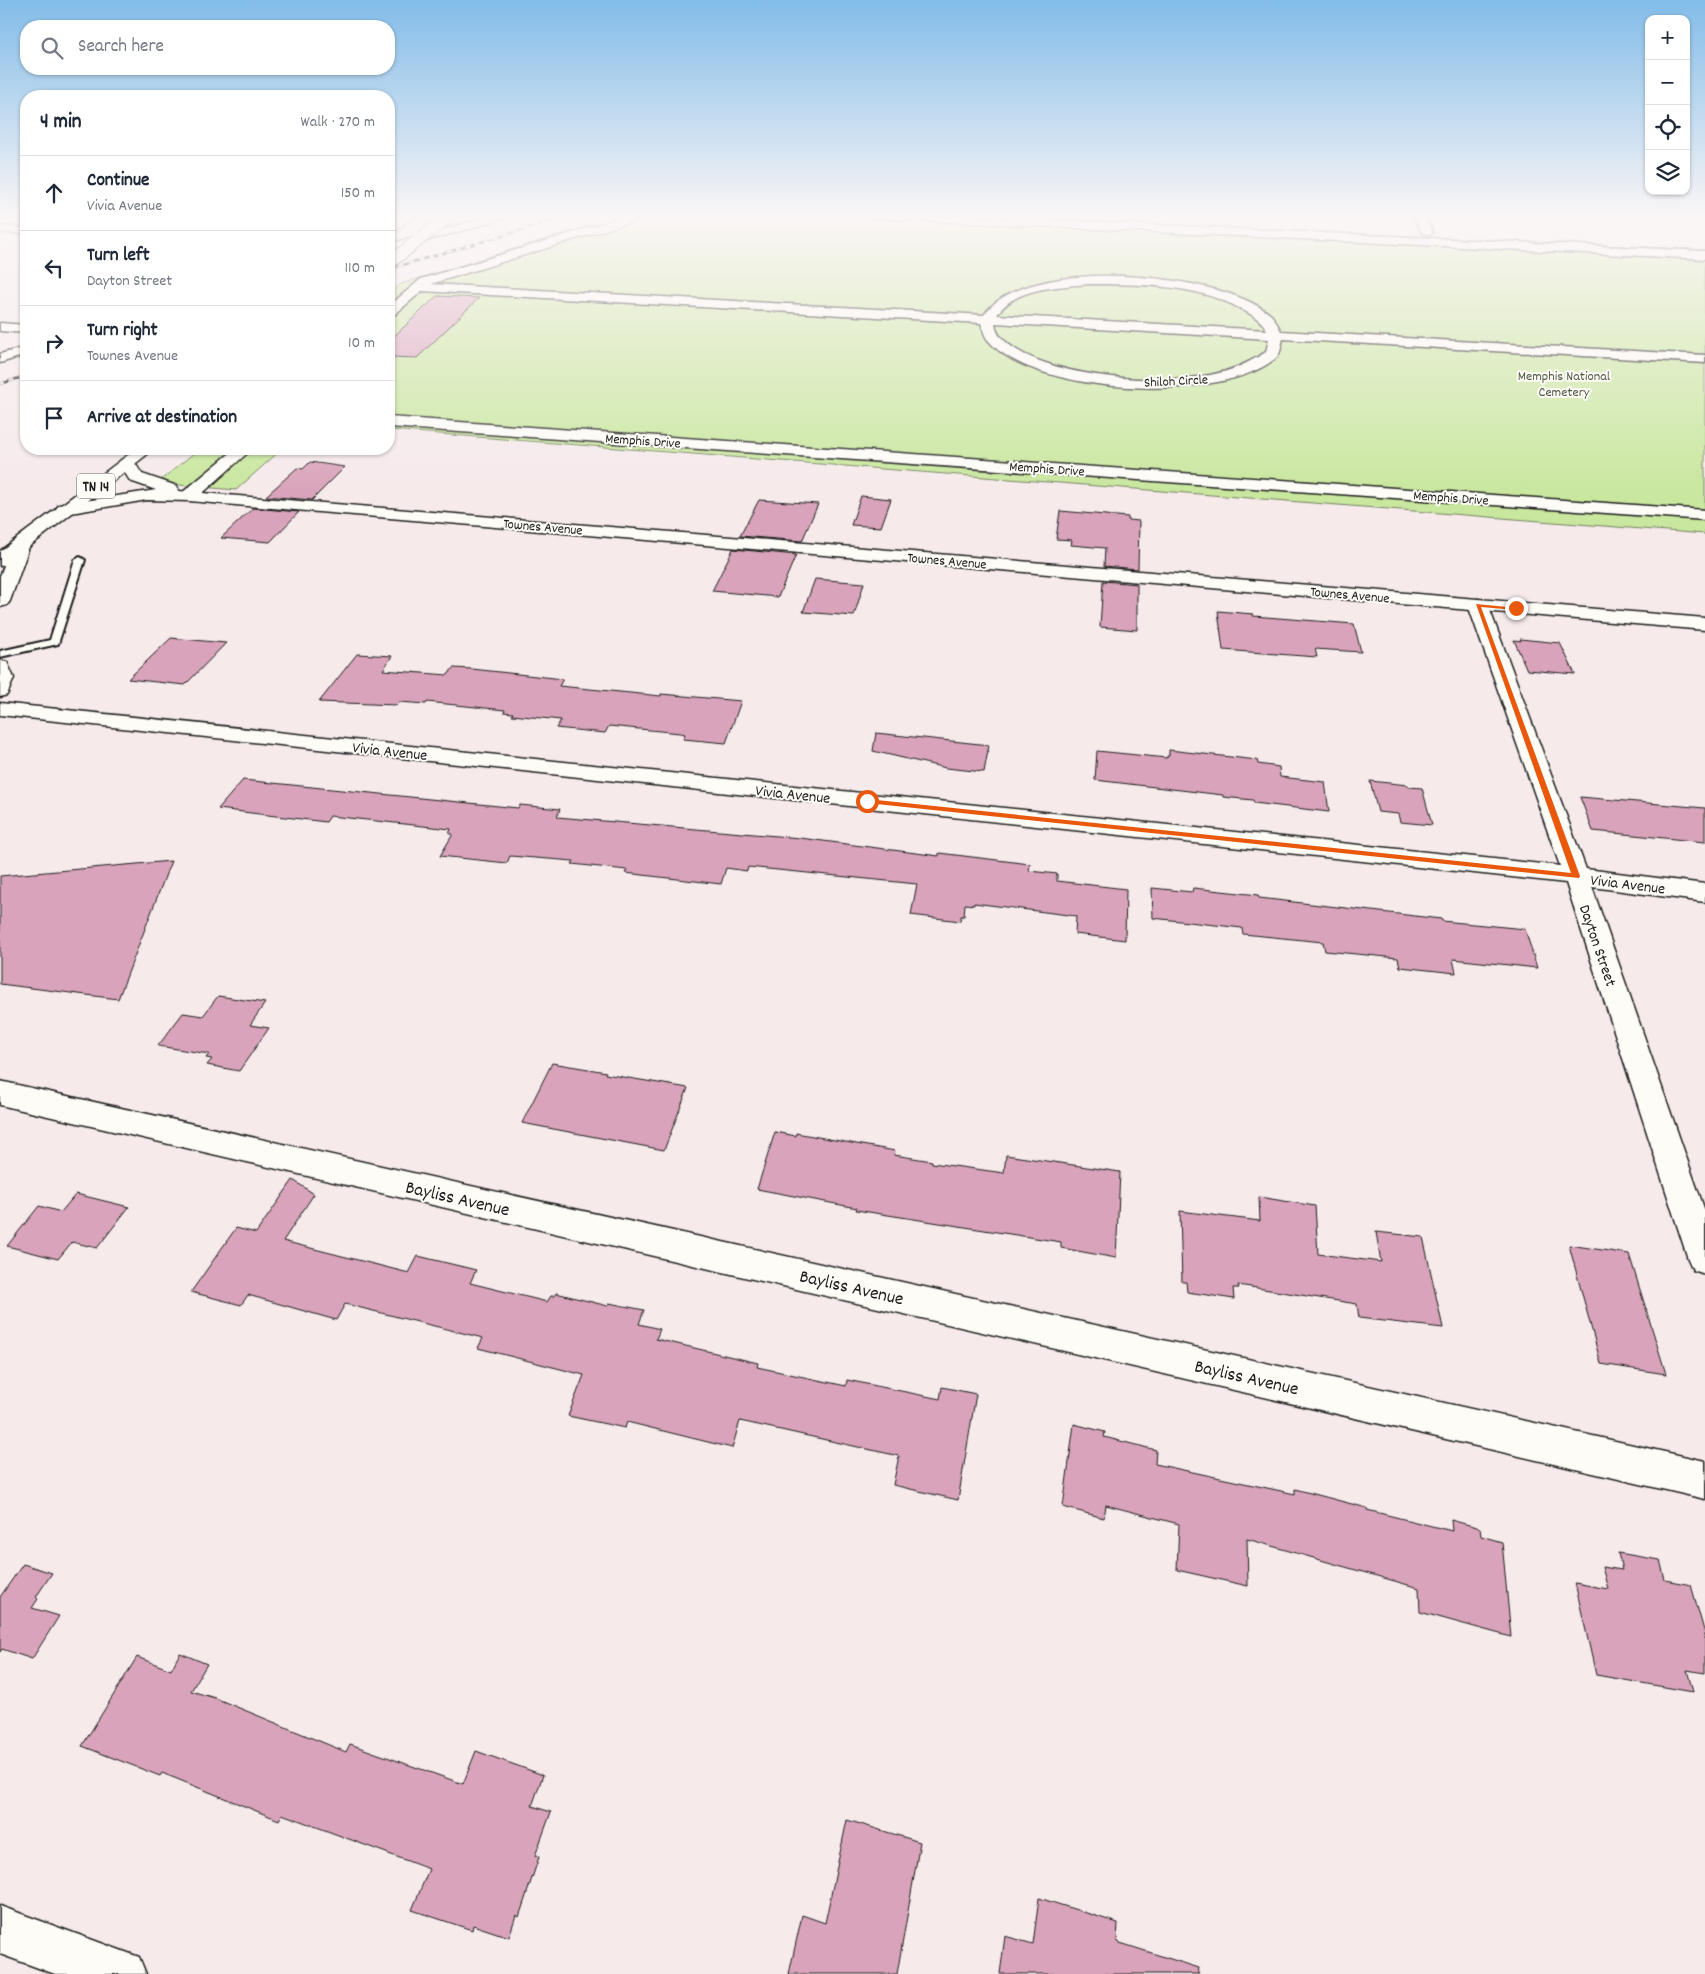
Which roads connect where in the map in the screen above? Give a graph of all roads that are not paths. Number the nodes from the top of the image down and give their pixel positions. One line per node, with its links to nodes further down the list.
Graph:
1 (758, 307): 4 (street)
2 (996, 307): 4 (street)
3 (1247, 307): 7 (street)
4 (987, 320): 7 (street); 7 (street, Shiloh Circle)
5 (0, 327): 6 (street)
6 (20, 329)
7 (1277, 336): 10 (street)
8 (20, 354): 9 (street)
9 (0, 359)
10 (1705, 359)
11 (395, 422): 17 (street, Memphis Drive)
12 (138, 455): 14 (street, TN 14)
13 (237, 455): 15 (street)
14 (127, 463): 15 (street, Townes Avenue); 16 (street, TN 14)
15 (189, 496): 16 (street, Townes Avenue); 22 (street, Townes Avenue)
16 (65, 509): 18 (street, TN 14)
17 (1705, 515)
18 (21, 544): 19 (street, TN 14); 21 (street)
19 (0, 560)
20 (80, 560): 24 (lane)
21 (0, 600)
22 (1478, 605): 23 (street, Townes Avenue); 28 (street, Dayton Street)
23 (1705, 624)
24 (0, 654)
25 (0, 666): 26 (street)
26 (0, 691)
27 (0, 709): 28 (street, Vivia Avenue)
28 (1576, 876): 29 (street, Vivia Avenue); 31 (street, Dayton Street)
29 (1705, 892)
30 (0, 1093): 32 (street, Bayliss Avenue)
31 (1705, 1259)
32 (1705, 1480)
33 (0, 1930): 34 (street)
34 (122, 1974)

